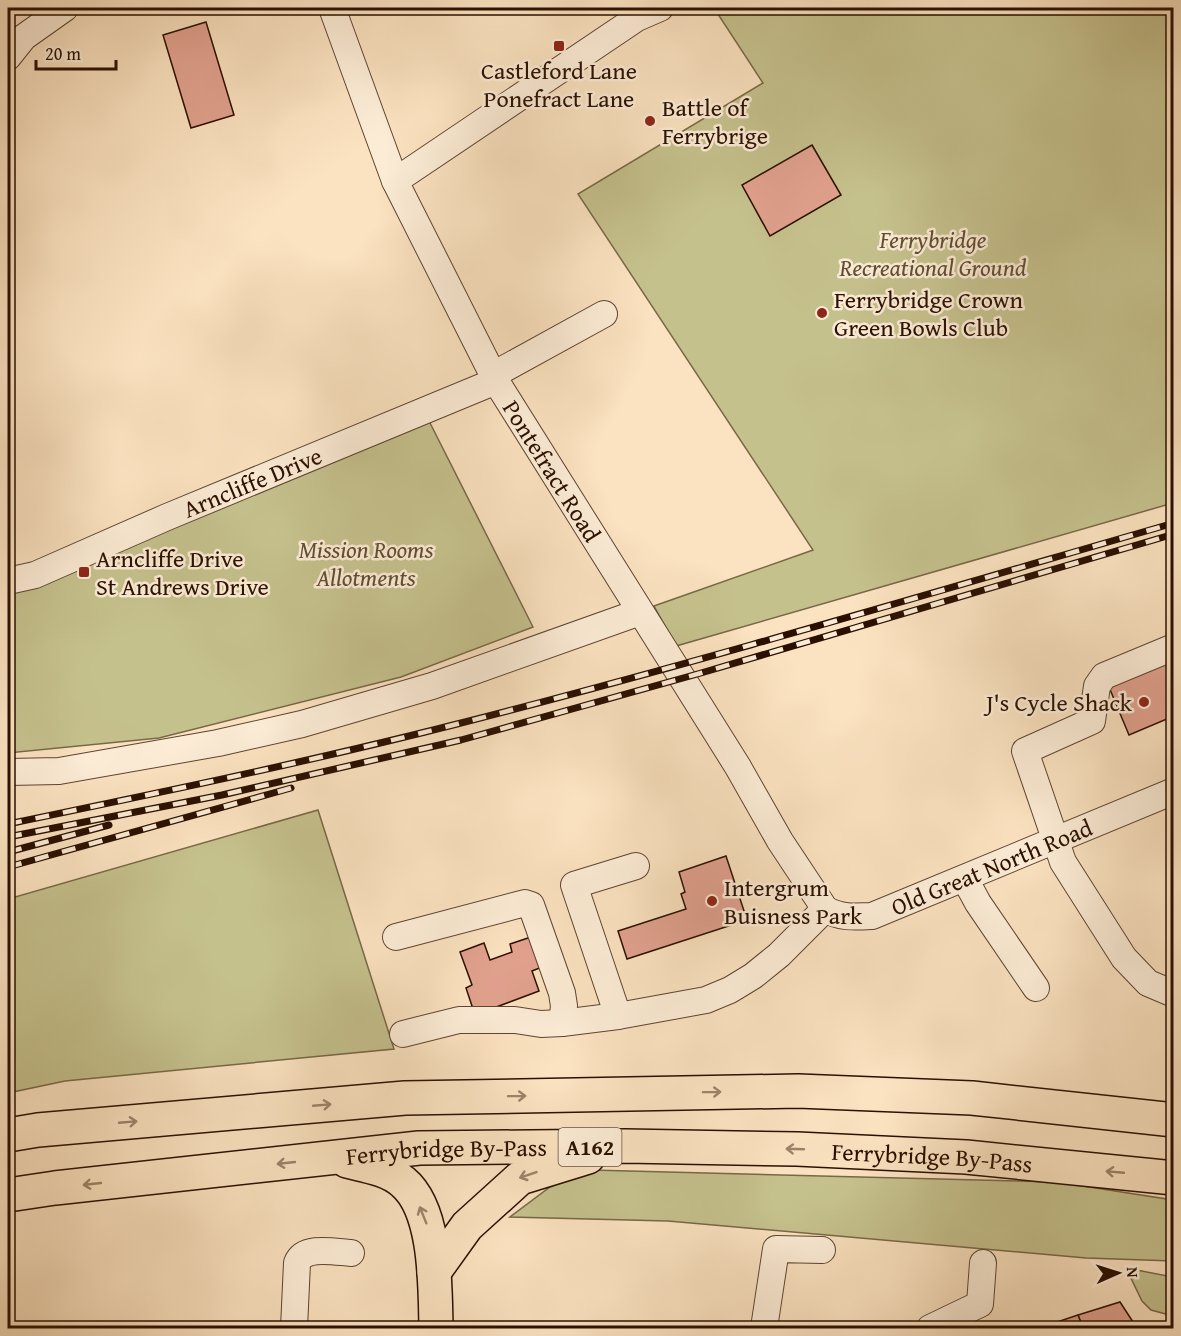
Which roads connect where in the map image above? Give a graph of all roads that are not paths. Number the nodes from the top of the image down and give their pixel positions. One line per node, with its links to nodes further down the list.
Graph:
1 (65, 8): 4 (street)
2 (332, 8): 5 (street, Pontefract Road)
3 (660, 8): 5 (street)
4 (8, 57)
5 (395, 181): 7 (street, Pontefract Road)
6 (604, 314): 7 (street, Arncliffe Drive)
7 (494, 378): 8 (street, Arncliffe Drive); 9 (street, Pontefract Road)
8 (8, 581)
9 (640, 612): 11 (street); 16 (street, Pontefract Road)
10 (1173, 647): 13 (street)
11 (8, 772)
12 (1173, 790): 13 (street, Old Great North Road)
13 (1055, 841): 15 (street, Old Great North Road); 19 (street)
14 (636, 866): 20 (street)
15 (965, 879): 16 (street, Old Great North Road); 18 (street)
16 (825, 909): 20 (street)
17 (396, 937): 21 (street)
18 (1036, 988)
19 (1173, 994)
20 (618, 1016): 21 (street)
21 (574, 1022): 22 (street)
22 (403, 1034)
23 (1173, 1120): 24 (main road, A162, one-way to 23)
24 (8, 1135)
25 (625, 1146): 26 (main road, Ferrybridge By-Pass / A162); 27 (main road, Ferrybridge By-Pass / A162, one-way to 25); 32 (main road, one-way to 32)
26 (334, 1158): 28 (main road, Ferrybridge By-Pass / A162, one-way to 28); 32 (main road, one-way to 26)
27 (1173, 1178)
28 (8, 1195)
29 (822, 1250): 35 (street)
30 (351, 1253): 33 (street)
31 (983, 1263): 36 (street)
32 (434, 1272): 34 (main road)
33 (294, 1329)
34 (436, 1329)
35 (764, 1329)
36 (930, 1329)

